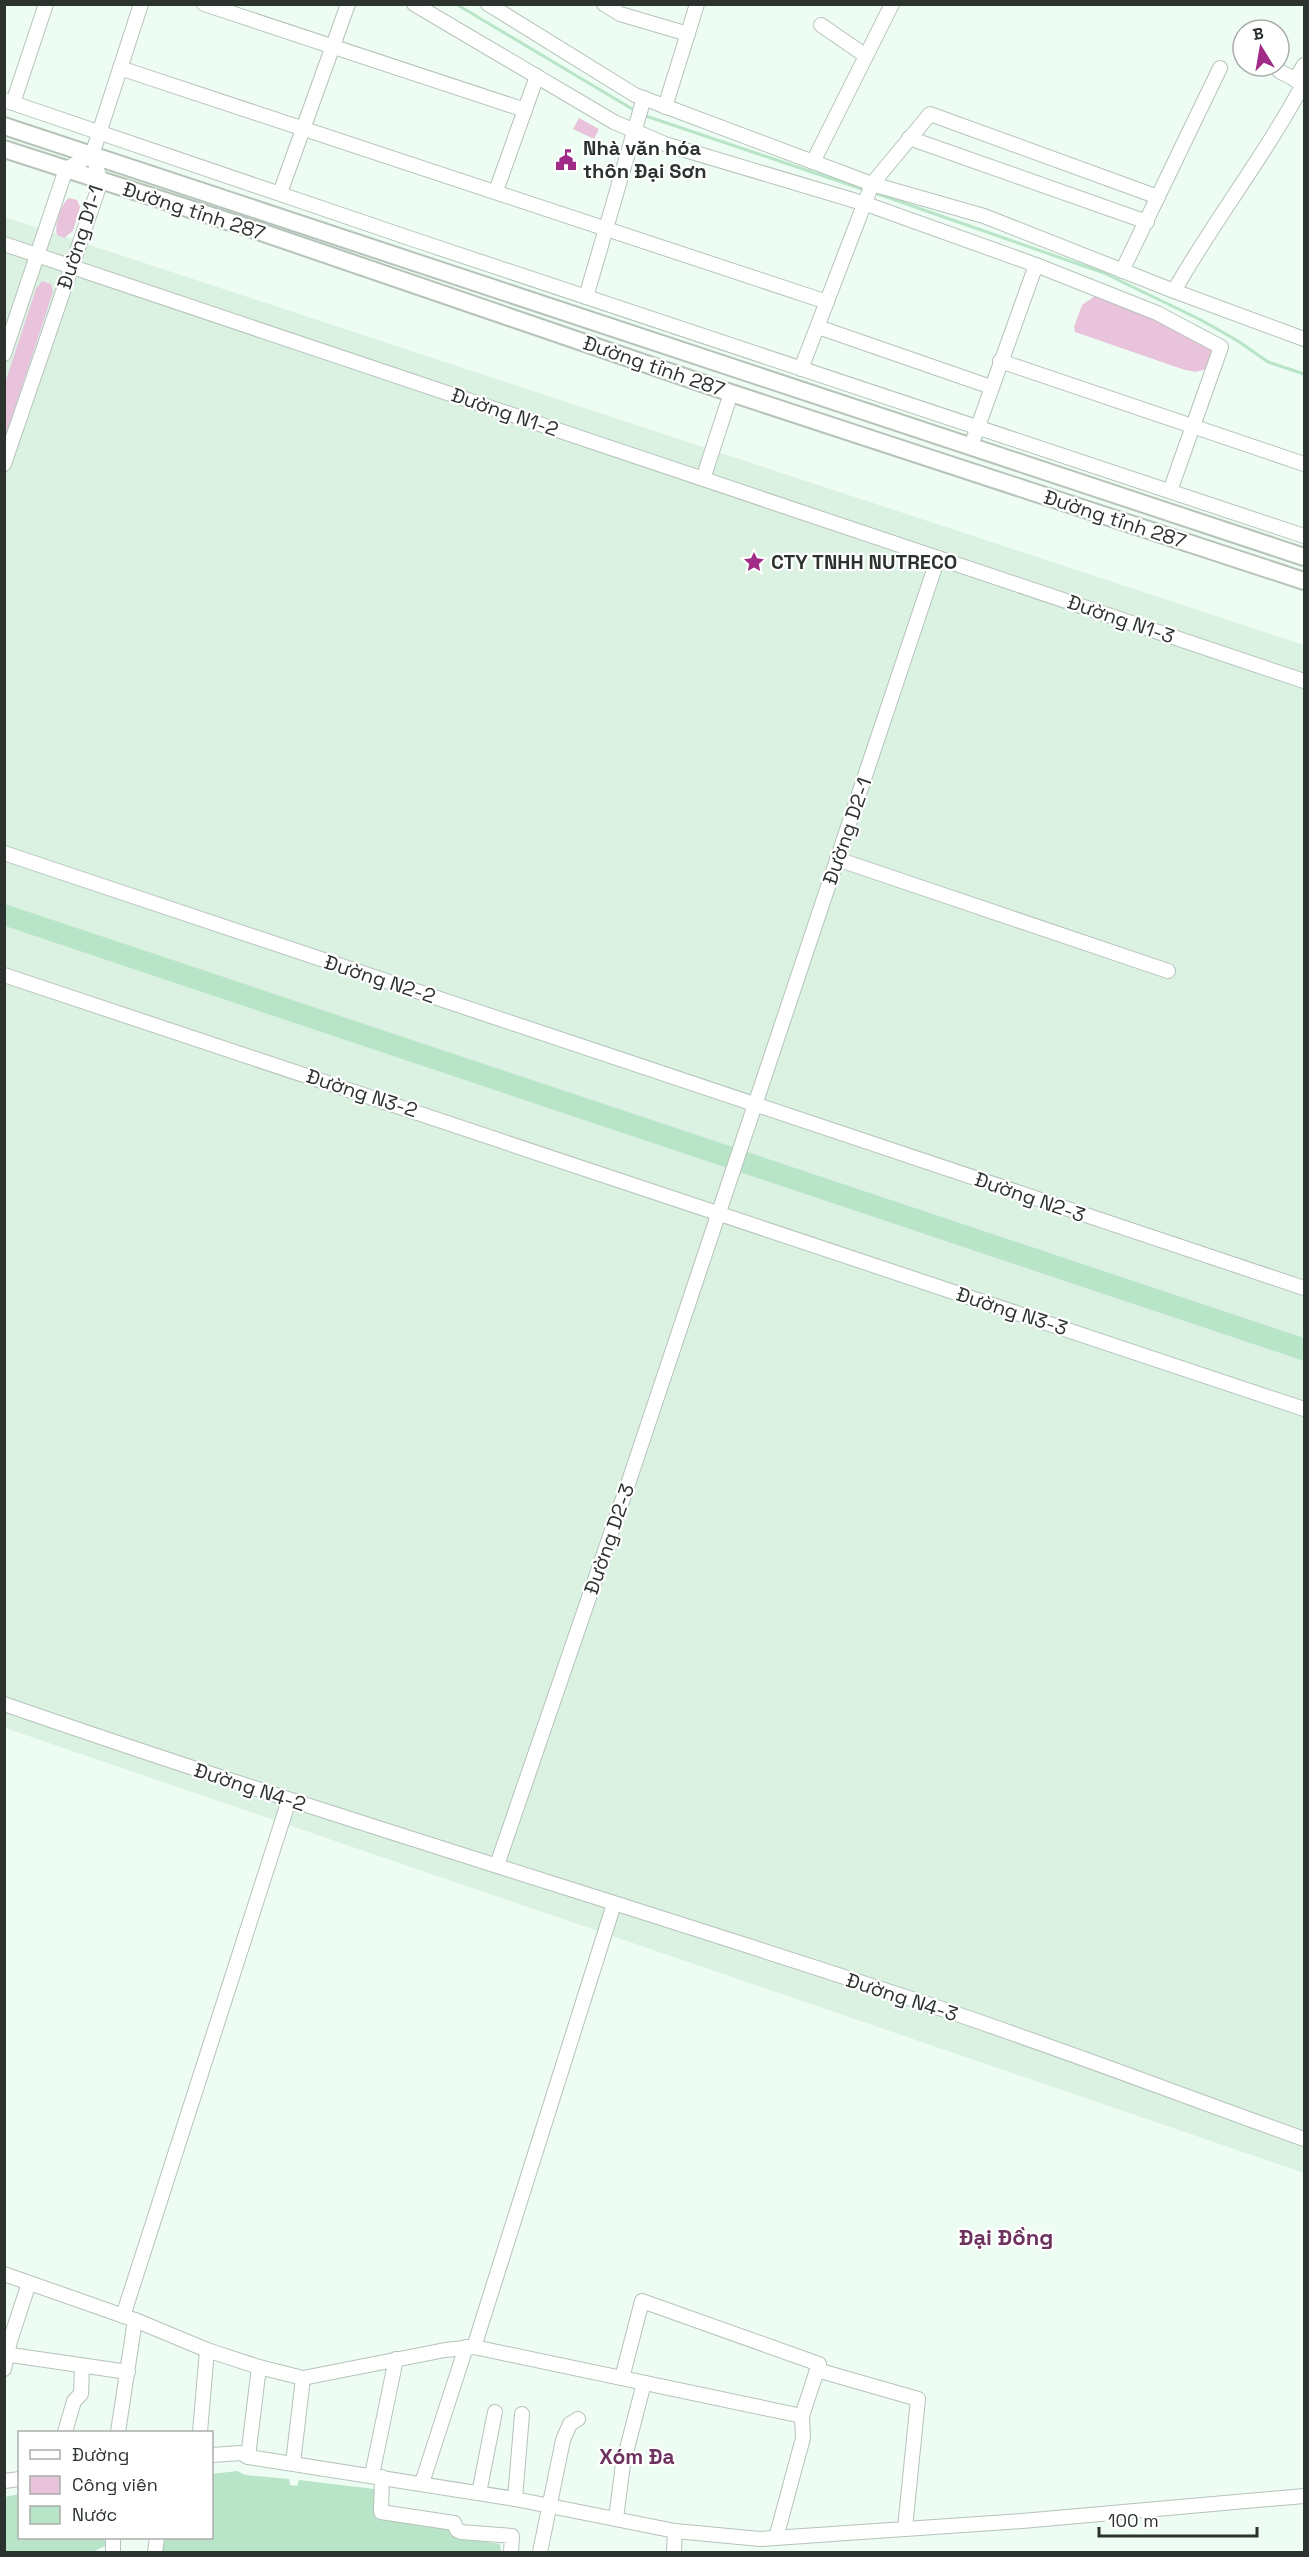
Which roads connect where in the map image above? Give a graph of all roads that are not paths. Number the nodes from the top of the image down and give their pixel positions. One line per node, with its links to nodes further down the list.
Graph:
1 (46, 4): 21 (street)
2 (141, 4): 16 (street)
3 (204, 4): 13 (street)
4 (348, 4): 13 (street)
5 (414, 4): 18 (street)
6 (488, 4): 10 (street)
7 (604, 4): 12 (street)
8 (697, 4): 12 (street)
9 (887, 6): 14 (street)
10 (504, 9): 20 (street)
11 (821, 26): 14 (street)
12 (688, 34): 22 (street)
13 (333, 47): 23 (street); 25 (street)
14 (866, 56): 31 (street)
15 (1305, 65): 19 (street)
16 (120, 68): 25 (street); 26 (street)
17 (1220, 69): 37 (street)
18 (537, 76): 23 (street); 27 (street)
19 (1301, 82): 46 (street)
20 (644, 98): 22 (street); 27 (street)
21 (9, 101): 26 (street)
22 (666, 107): 31 (street)
23 (525, 110): 35 (street)
24 (4, 126): 30 (main road, Đường tỉnh 287)
25 (303, 128): 35 (street); 36 (street)
26 (100, 131): 30 (street); 36 (street)
27 (636, 131): 38 (street); 40 (street)
28 (909, 138): 34 (street); 37 (street); 39 (street)
29 (4, 149): 32 (main road, Đường tỉnh 287)
30 (92, 155): 32 (street, Đường D1-1); 33 (street, Đường D1-1); 55 (main road, Đường tỉnh 287)
31 (813, 162): 34 (street)
32 (66, 169): 33 (main road, Đường tỉnh 287); 42 (street, Đường D1-1)
33 (101, 181): 44 (street, Đường D1-1); 56 (main road, Đường tỉnh 287)
34 (872, 184): 38 (street); 45 (street)
35 (496, 191): 40 (street)
36 (280, 193): 47 (street)
37 (1158, 197): 39 (street)
38 (866, 204): 43 (street); 48 (street)
39 (1147, 222): 45 (street)
40 (607, 228): 47 (street); 48 (street)
41 (4, 244): 42 (street, Đường N1-2)
42 (38, 255): 44 (street, Đường N1-2); 51 (street, Đường D1-1)
43 (1036, 265): 52 (street); 58 (street)
44 (71, 267): 61 (street, Đường D1-1); 63 (street, Đường N1-2)
45 (1122, 271): 46 (street)
46 (1174, 291): 50 (street)
47 (586, 297): 53 (street)
48 (827, 302): 49 (street)
49 (818, 327): 53 (street); 54 (street)
50 (1305, 339)
51 (4, 354)
52 (1000, 361): 54 (street); 58 (street)
53 (801, 369): 59 (street)
54 (991, 387): 59 (street)
55 (792, 388): 57 (main road); 60 (main road, Đường tỉnh 287)
56 (731, 393): 57 (main road, Đường tỉnh 287); 63 (street)
57 (784, 410): 68 (main road, Đường tỉnh 287)
58 (1195, 425): 62 (street); 64 (street)
59 (977, 426): 60 (street); 64 (street)
60 (971, 446): 66 (main road, Đường tỉnh 287)
61 (4, 464)
62 (1305, 464)
63 (703, 479): 67 (street, Đường N1-2)
64 (1170, 491): 65 (street)
65 (1305, 536)
66 (1305, 557)
67 (938, 558): 69 (street, Đường N1-3); 71 (street, Đường D2-1)
68 (1305, 581)
69 (1305, 681)
70 (4, 853): 74 (street, Đường N2-2)
71 (837, 859): 72 (street); 74 (street, Đường D2-1)
72 (1168, 971)
73 (4, 975): 75 (street, Đường N3-2)
74 (755, 1105): 75 (street, Đường D2-1); 76 (street, Đường N2-3)
75 (719, 1213): 77 (street, Đường N3-3); 80 (street, Đường D2-3)
76 (1305, 1288)
77 (1305, 1409)
78 (4, 1704): 79 (street, Đường N4-2)
79 (289, 1800): 80 (street, Đường N4-2); 85 (street)
80 (497, 1864): 81 (street, Đường N4-3)
81 (614, 1904): 82 (street, Đường N4-3); 86 (street)
82 (1305, 2139)
83 (4, 2274): 84 (street)
84 (29, 2283): 85 (street); 88 (street)
85 (129, 2318): 87 (street); 93 (street)
86 (470, 2347): 89 (street); 95 (street); 108 (street)
87 (207, 2350): 91 (street); 103 (street)
88 (6, 2359): 90 (street)
89 (396, 2359): 94 (street); 107 (street)
90 (82, 2366): 93 (street); 101 (street)
91 (259, 2367): 94 (street); 105 (street)
92 (817, 2370): 95 (street); 99 (street); 114 (street)
93 (128, 2372): 102 (street)
94 (303, 2378): 106 (street)
95 (622, 2378): 96 (street)
96 (644, 2383): 99 (street); 113 (street)
97 (495, 2412): 109 (street)
98 (522, 2414): 111 (street)
99 (802, 2416): 116 (street)
100 (578, 2419): 112 (street)
101 (66, 2431)
102 (118, 2431)
103 (200, 2431)
104 (213, 2455): 105 (street)
105 (248, 2457): 106 (street)
106 (293, 2463): 107 (street)
107 (377, 2476): 108 (street); 117 (street)
108 (422, 2483): 109 (street)
109 (479, 2493): 111 (street)
110 (1305, 2496): 114 (street)
111 (515, 2499): 112 (street)
112 (550, 2505): 113 (street); 118 (street)
113 (616, 2518): 115 (street)
114 (905, 2528): 116 (street)
115 (675, 2531): 116 (street); 119 (street)
116 (776, 2538)
117 (511, 2553)
118 (540, 2553)
119 (674, 2553)

